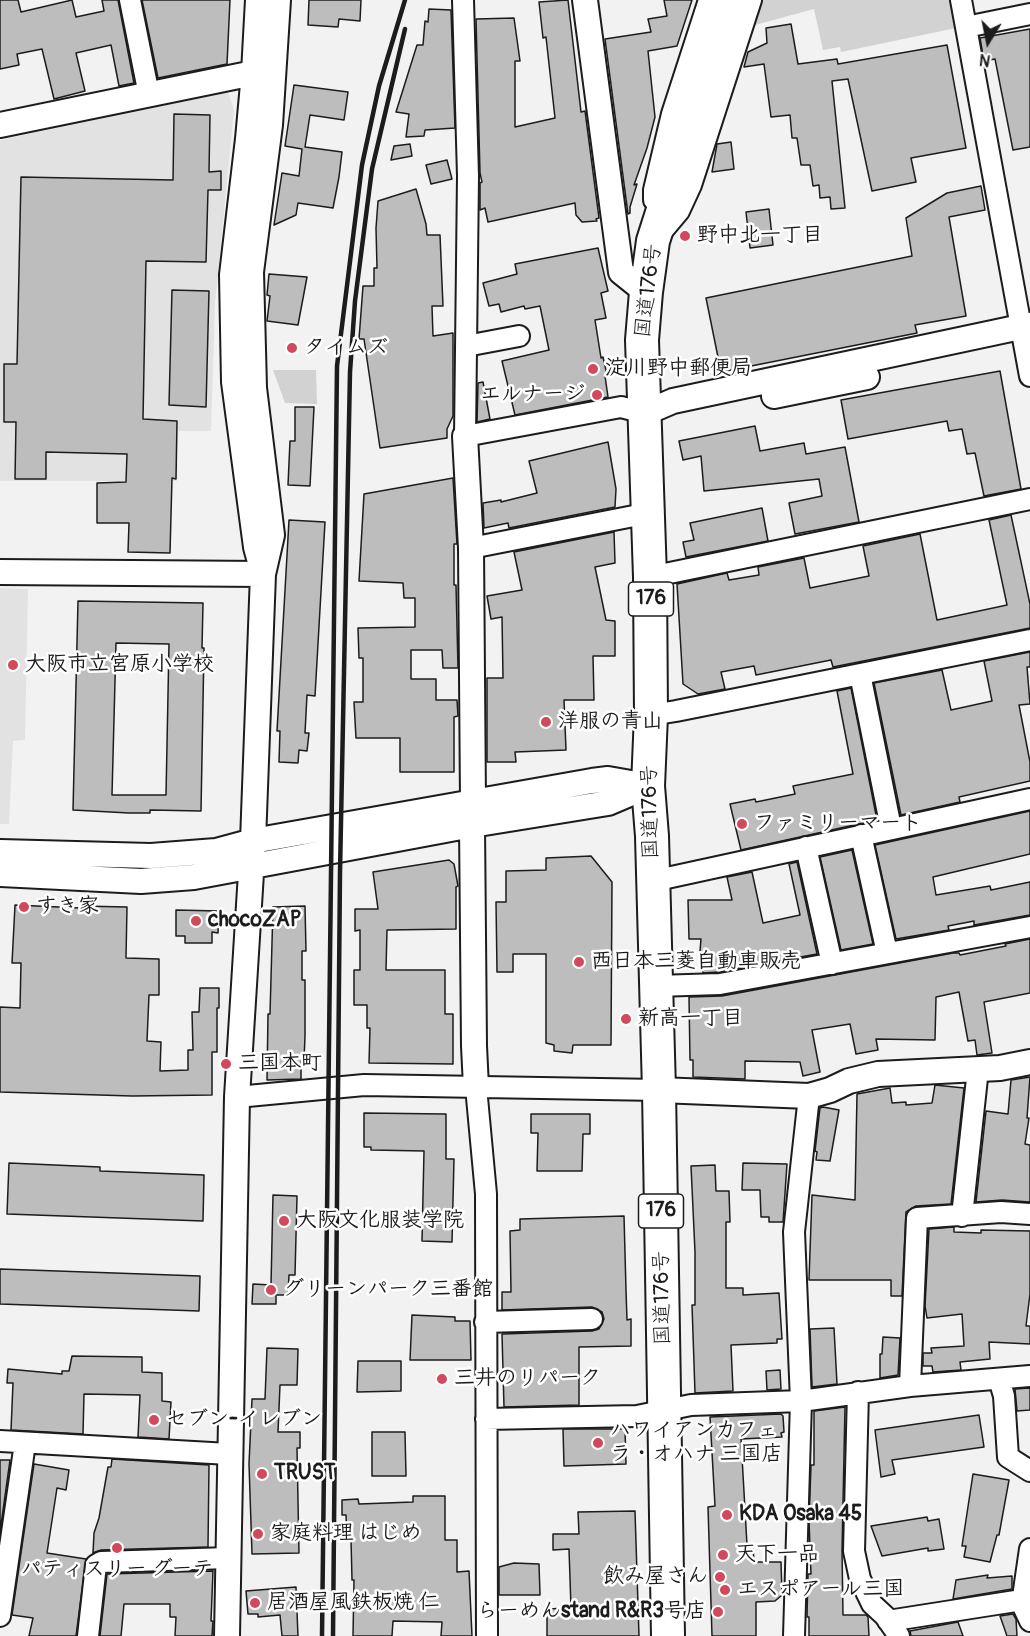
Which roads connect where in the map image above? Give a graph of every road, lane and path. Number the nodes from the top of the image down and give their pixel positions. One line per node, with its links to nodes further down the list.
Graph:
1 (130, 0): 13 (street)
2 (258, 0): 12 (street)
3 (278, 0): 12 (street)
4 (463, 0): 19 (street)
5 (585, 0): 16 (street)
6 (709, 0): 15 (street)
7 (730, 0): 15 (highway, 国道176号 / 176)
8 (751, 0): 15 (street)
9 (961, 0): 11 (street)
10 (1030, 14): 11 (street)
11 (966, 27): 17 (street)
12 (264, 71): 13 (street); 27 (street)
13 (149, 95): 14 (street)
14 (0, 125)
15 (653, 241): 16 (highway, 国道176号 / 176)
16 (646, 292): 21 (highway, 国道176号 / 176)
17 (1026, 335): 20 (street); 21 (street)
18 (519, 336): 19 (street)
19 (466, 346): 22 (street)
20 (1030, 376)
21 (645, 413): 22 (street); 24 (highway, 国道176号 / 176)
22 (465, 436): 25 (street)
23 (1030, 499): 28 (street)
24 (649, 513): 25 (street); 28 (highway, 国道176号 / 176)
25 (471, 548): 34 (street)
26 (0, 572): 27 (street)
27 (263, 574): 37 (street)
28 (650, 577): 31 (highway, 国道176号 / 176)
29 (1030, 640): 30 (street)
30 (860, 674): 31 (street); 35 (street)
31 (651, 714): 32 (highway, 国道176号 / 176)
32 (648, 786): 34 (street); 42 (highway, 国道176号 / 176)
33 (1030, 799): 35 (street)
34 (472, 814): 37 (street); 40 (street); 49 (street)
35 (891, 828): 36 (street)
36 (861, 835): 38 (street); 44 (street)
37 (253, 841): 39 (street); 40 (street)
38 (806, 847): 42 (street); 45 (street)
39 (0, 852)
40 (252, 866): 41 (street); 52 (street)
41 (0, 874)
42 (653, 881): 46 (highway, 国道176号 / 176)
43 (1030, 927): 44 (street)
44 (887, 953): 45 (street)
45 (832, 964): 46 (street)
46 (656, 986): 50 (highway, 国道176号 / 176)
47 (1030, 1062): 48 (street)
48 (978, 1070): 51 (street); 54 (street)
49 (476, 1087): 50 (street); 52 (street); 56 (street)
50 (659, 1090): 51 (street); 62 (highway, 国道176号 / 176)
51 (809, 1096): 61 (street)
52 (237, 1097): 66 (street)
53 (1030, 1214): 54 (street)
54 (962, 1216): 59 (street)
55 (591, 1319): 56 (street)
56 (485, 1322): 63 (street)
57 (1030, 1376): 58 (street)
58 (999, 1379): 59 (street); 67 (street)
59 (909, 1386): 60 (street)
60 (858, 1392): 61 (street); 73 (street)
61 (801, 1401): 62 (street); 78 (street)
62 (663, 1411): 63 (street); 77 (highway, 国道176号 / 176)
63 (486, 1419): 76 (street)
64 (0, 1441): 65 (street)
65 (26, 1443): 66 (street); 71 (street)
66 (229, 1454): 69 (street)
67 (1030, 1471)
68 (1030, 1549): 70 (street)
69 (229, 1558): 74 (street); 75 (street)
70 (1022, 1600): 72 (street); 73 (street)
71 (0, 1616)
72 (1030, 1621)
73 (893, 1628)
74 (88, 1636)
75 (227, 1636)
76 (486, 1636)
77 (668, 1636)
78 (794, 1636)

